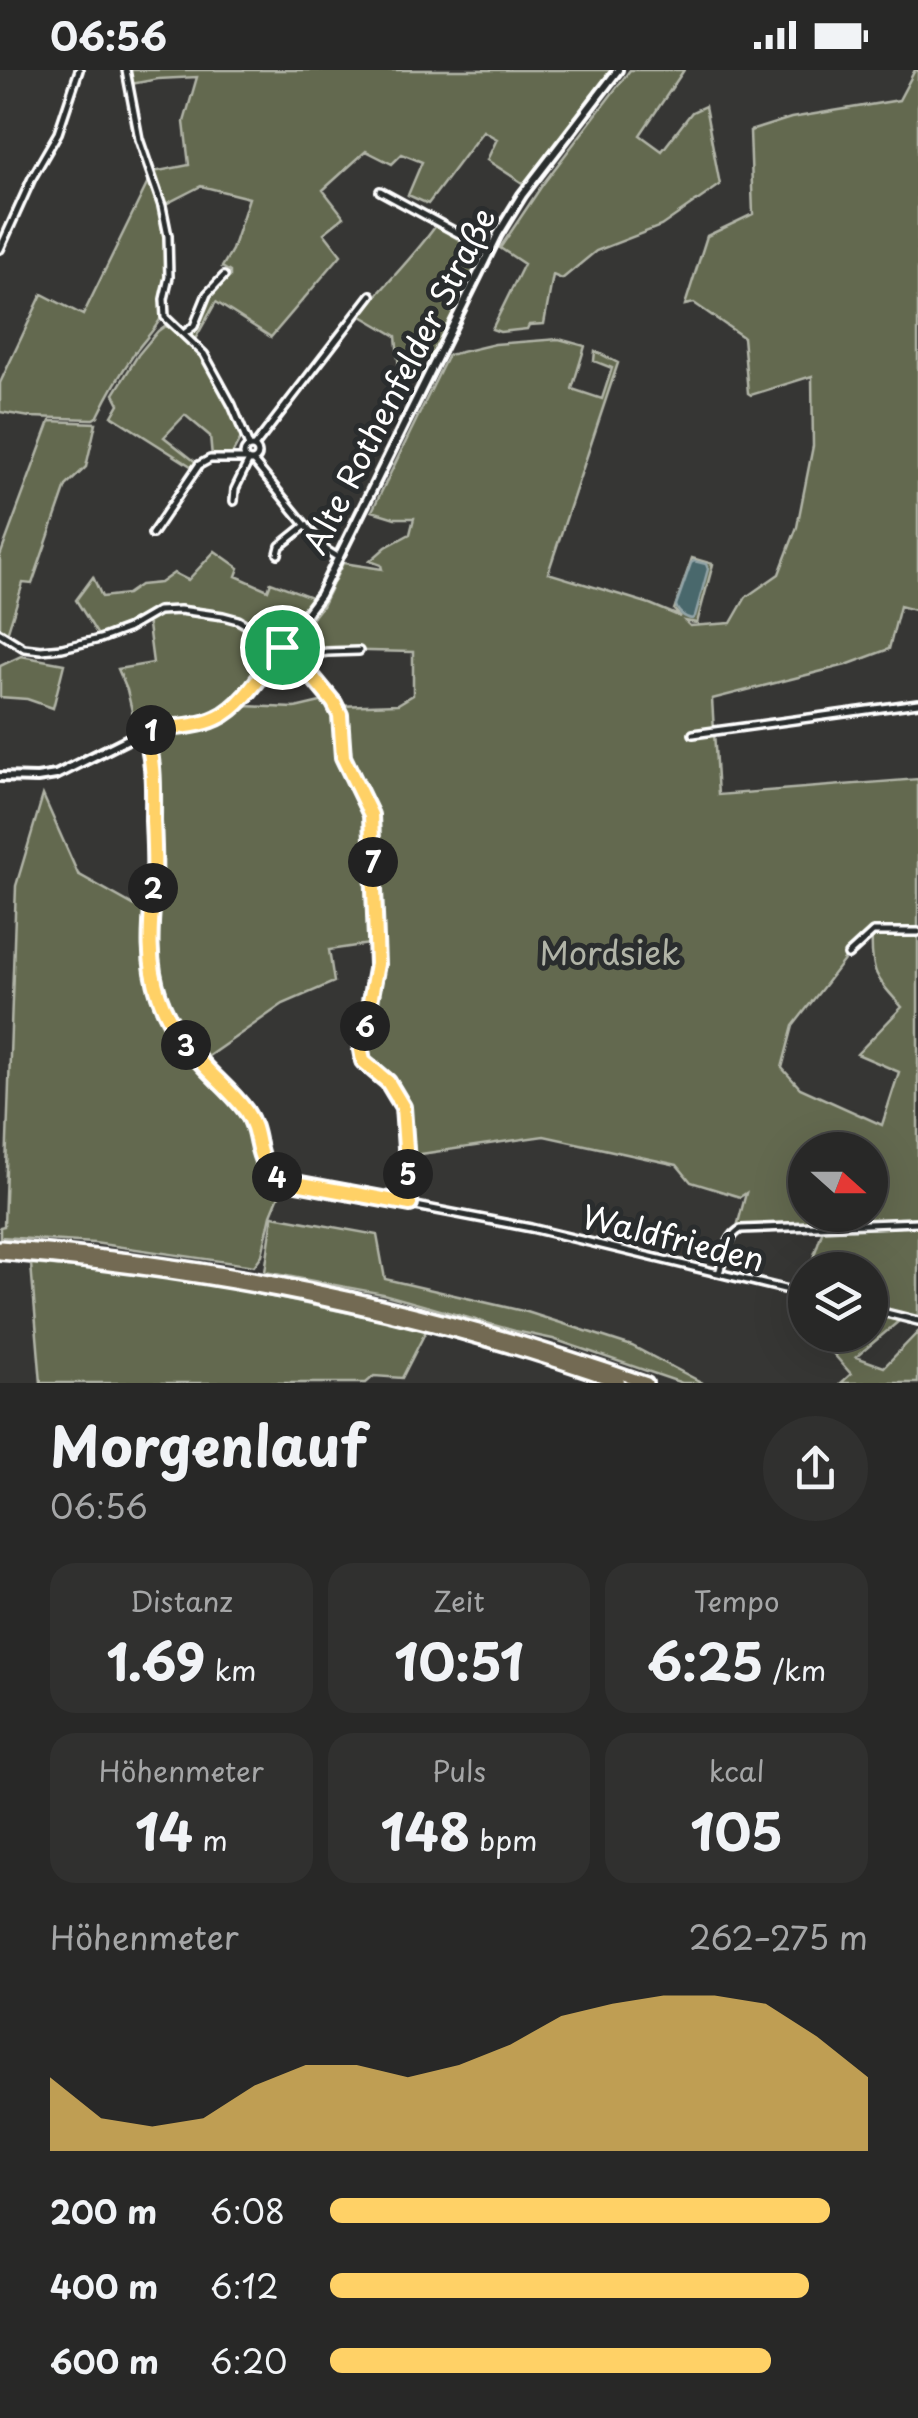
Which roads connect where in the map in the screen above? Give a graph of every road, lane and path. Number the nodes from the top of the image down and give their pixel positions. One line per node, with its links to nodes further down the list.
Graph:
1 (79, 70): 5 (street)
2 (126, 70): 9 (street)
3 (618, 70): 6 (street, Alte Rothenfelder Straße)
4 (380, 191): 6 (street)
5 (0, 249)
6 (489, 250): 16 (street, Alte Rothenfelder Straße)
7 (224, 276): 9 (street)
8 (371, 294): 10 (street)
9 (184, 334): 10 (street)
10 (252, 447): 11 (street)
11 (249, 460): 12 (street); 13 (street); 14 (street)
12 (234, 502)
13 (307, 524): 15 (street); 16 (street)
14 (152, 534)
15 (278, 554)
16 (338, 558): 18 (street, Alte Rothenfelder Straße)
17 (0, 633): 18 (street)
18 (282, 647): 20 (street); 22 (street, Alte Rothenfelder Straße)
19 (359, 651): 20 (street)
20 (296, 657): 27 (street)
21 (918, 702): 23 (street)
22 (144, 730): 24 (street, Alte Rothenfelder Straße); 27 (street, Waldfrieden)
23 (693, 734)
24 (0, 777)
25 (918, 932): 26 (street)
26 (848, 955)
27 (410, 1204): 31 (street, Waldfrieden)
28 (918, 1222): 31 (street)
29 (0, 1246): 36 (highway)
30 (0, 1254): 35 (highway)
31 (720, 1273): 32 (street, Waldfrieden)
32 (788, 1290)
33 (888, 1314): 34 (street)
34 (918, 1321)
35 (620, 1383)
36 (646, 1383)

